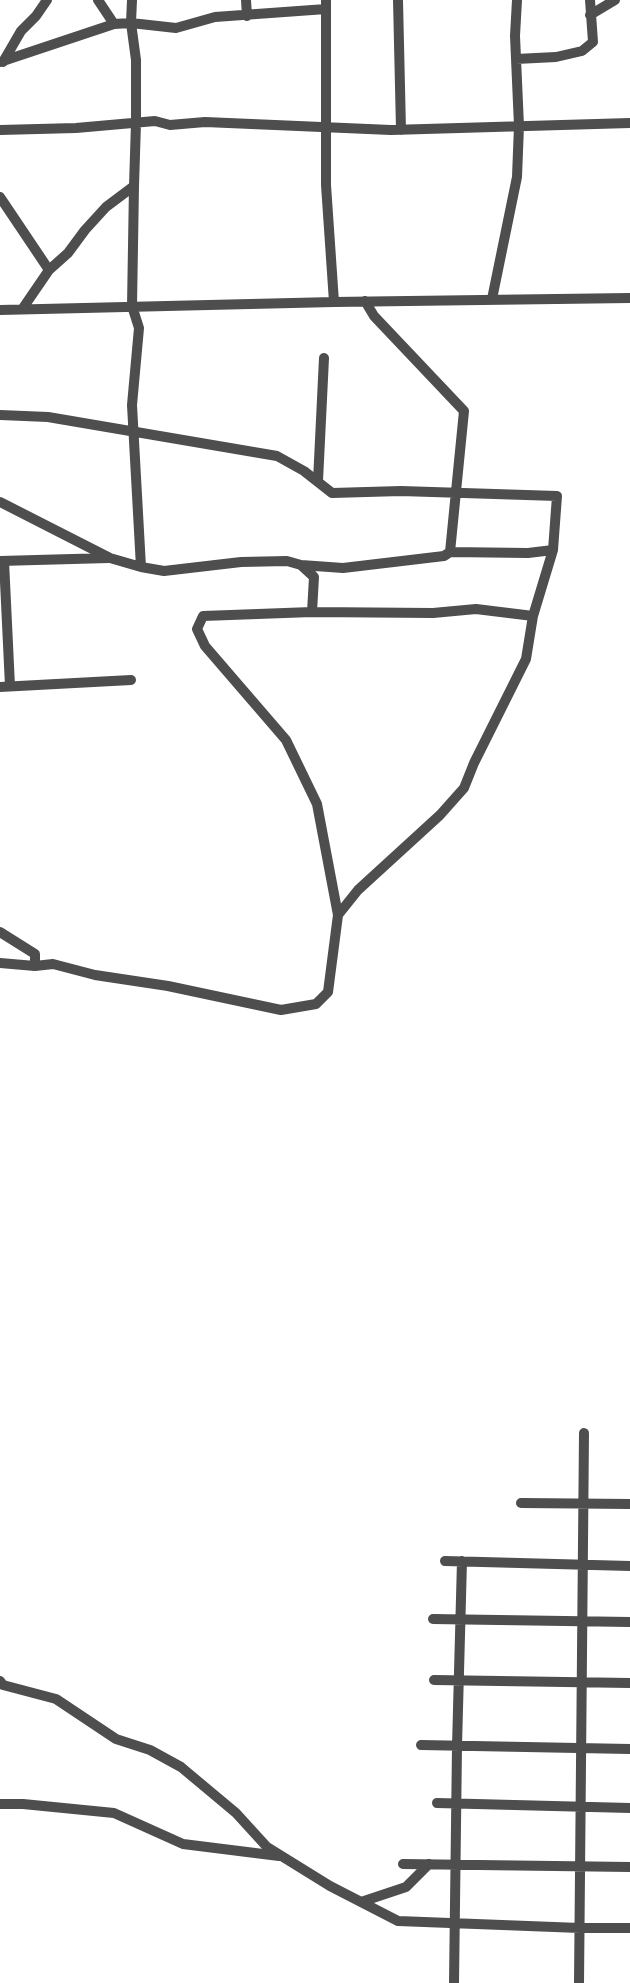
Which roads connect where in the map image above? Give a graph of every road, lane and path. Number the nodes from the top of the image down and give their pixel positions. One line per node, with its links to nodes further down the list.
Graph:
1 (46, 0): 15 (street)
2 (98, 0): 13 (street)
3 (132, 0): 12 (street)
4 (246, 0): 11 (street)
5 (398, 0): 21 (street)
6 (517, 0): 14 (street)
7 (590, 0): 10 (street)
8 (615, 0): 10 (street)
9 (326, 4): 11 (street); 19 (street)
10 (590, 15): 14 (street)
11 (247, 16): 12 (street)
12 (130, 23): 13 (street); 16 (street)
13 (114, 24): 15 (street)
14 (516, 59): 18 (street)
15 (2, 62)
16 (136, 123): 19 (street); 20 (street); 22 (street)
17 (630, 123): 18 (street)
18 (519, 126): 21 (street); 26 (street)
19 (325, 127): 21 (street); 28 (street)
20 (0, 130)
21 (401, 130)
22 (134, 186): 24 (street); 29 (street)
23 (0, 197): 24 (street)
24 (49, 270): 30 (street)
25 (630, 298): 26 (street)
26 (492, 299): 27 (street)
27 (365, 301): 28 (street); 36 (street)
28 (334, 302): 29 (street)
29 (132, 306): 30 (street); 34 (street)
30 (23, 308): 31 (street)
31 (0, 310)
32 (324, 358): 35 (street)
33 (0, 415): 34 (street)
34 (132, 432): 35 (street); 43 (street)
35 (318, 481): 36 (street)
36 (457, 494): 38 (street); 39 (street)
37 (0, 502): 40 (street)
38 (553, 550): 39 (street); 45 (street)
39 (450, 552): 42 (street)
40 (110, 558): 41 (street); 43 (street)
41 (2, 561): 47 (street)
42 (301, 565): 43 (street); 44 (street)
43 (141, 567)
44 (312, 612): 45 (street); 48 (street)
45 (533, 616): 48 (street)
46 (130, 680): 47 (street)
47 (5, 686)
48 (338, 915): 51 (street)
49 (0, 932): 51 (street)
50 (0, 962): 51 (street)
51 (35, 966)
52 (584, 1433): 54 (street)
53 (521, 1503): 54 (street)
54 (583, 1503): 55 (street); 58 (street)
55 (630, 1504)
56 (445, 1561): 57 (street)
57 (462, 1562): 58 (street); 61 (street)
58 (582, 1564): 59 (street); 62 (street)
59 (630, 1566)
60 (434, 1619): 61 (street)
61 (460, 1619): 62 (street); 65 (street)
62 (582, 1621): 63 (street); 67 (street)
63 (630, 1622)
64 (434, 1680): 65 (street)
65 (458, 1680): 67 (street); 70 (street)
66 (0, 1681): 78 (street)
67 (582, 1682): 68 (street); 71 (street)
68 (630, 1683)
69 (421, 1745): 70 (street)
70 (457, 1746): 71 (street); 74 (street)
71 (581, 1748): 72 (street); 76 (street)
72 (630, 1748)
73 (437, 1803): 74 (street)
74 (456, 1803): 76 (street); 81 (street)
75 (0, 1804): 78 (street)
76 (581, 1807): 77 (street); 82 (street)
77 (630, 1808)
78 (282, 1857): 84 (street)
79 (403, 1864): 80 (street)
80 (429, 1864): 81 (street); 84 (street)
81 (455, 1865): 82 (street); 85 (street)
82 (580, 1867): 83 (street); 86 (street)
83 (630, 1867)
84 (361, 1902): 85 (street)
85 (456, 1923): 86 (street); 88 (street)
86 (580, 1928): 87 (street); 89 (street)
87 (630, 1928)
88 (454, 1983)
89 (579, 1983)

